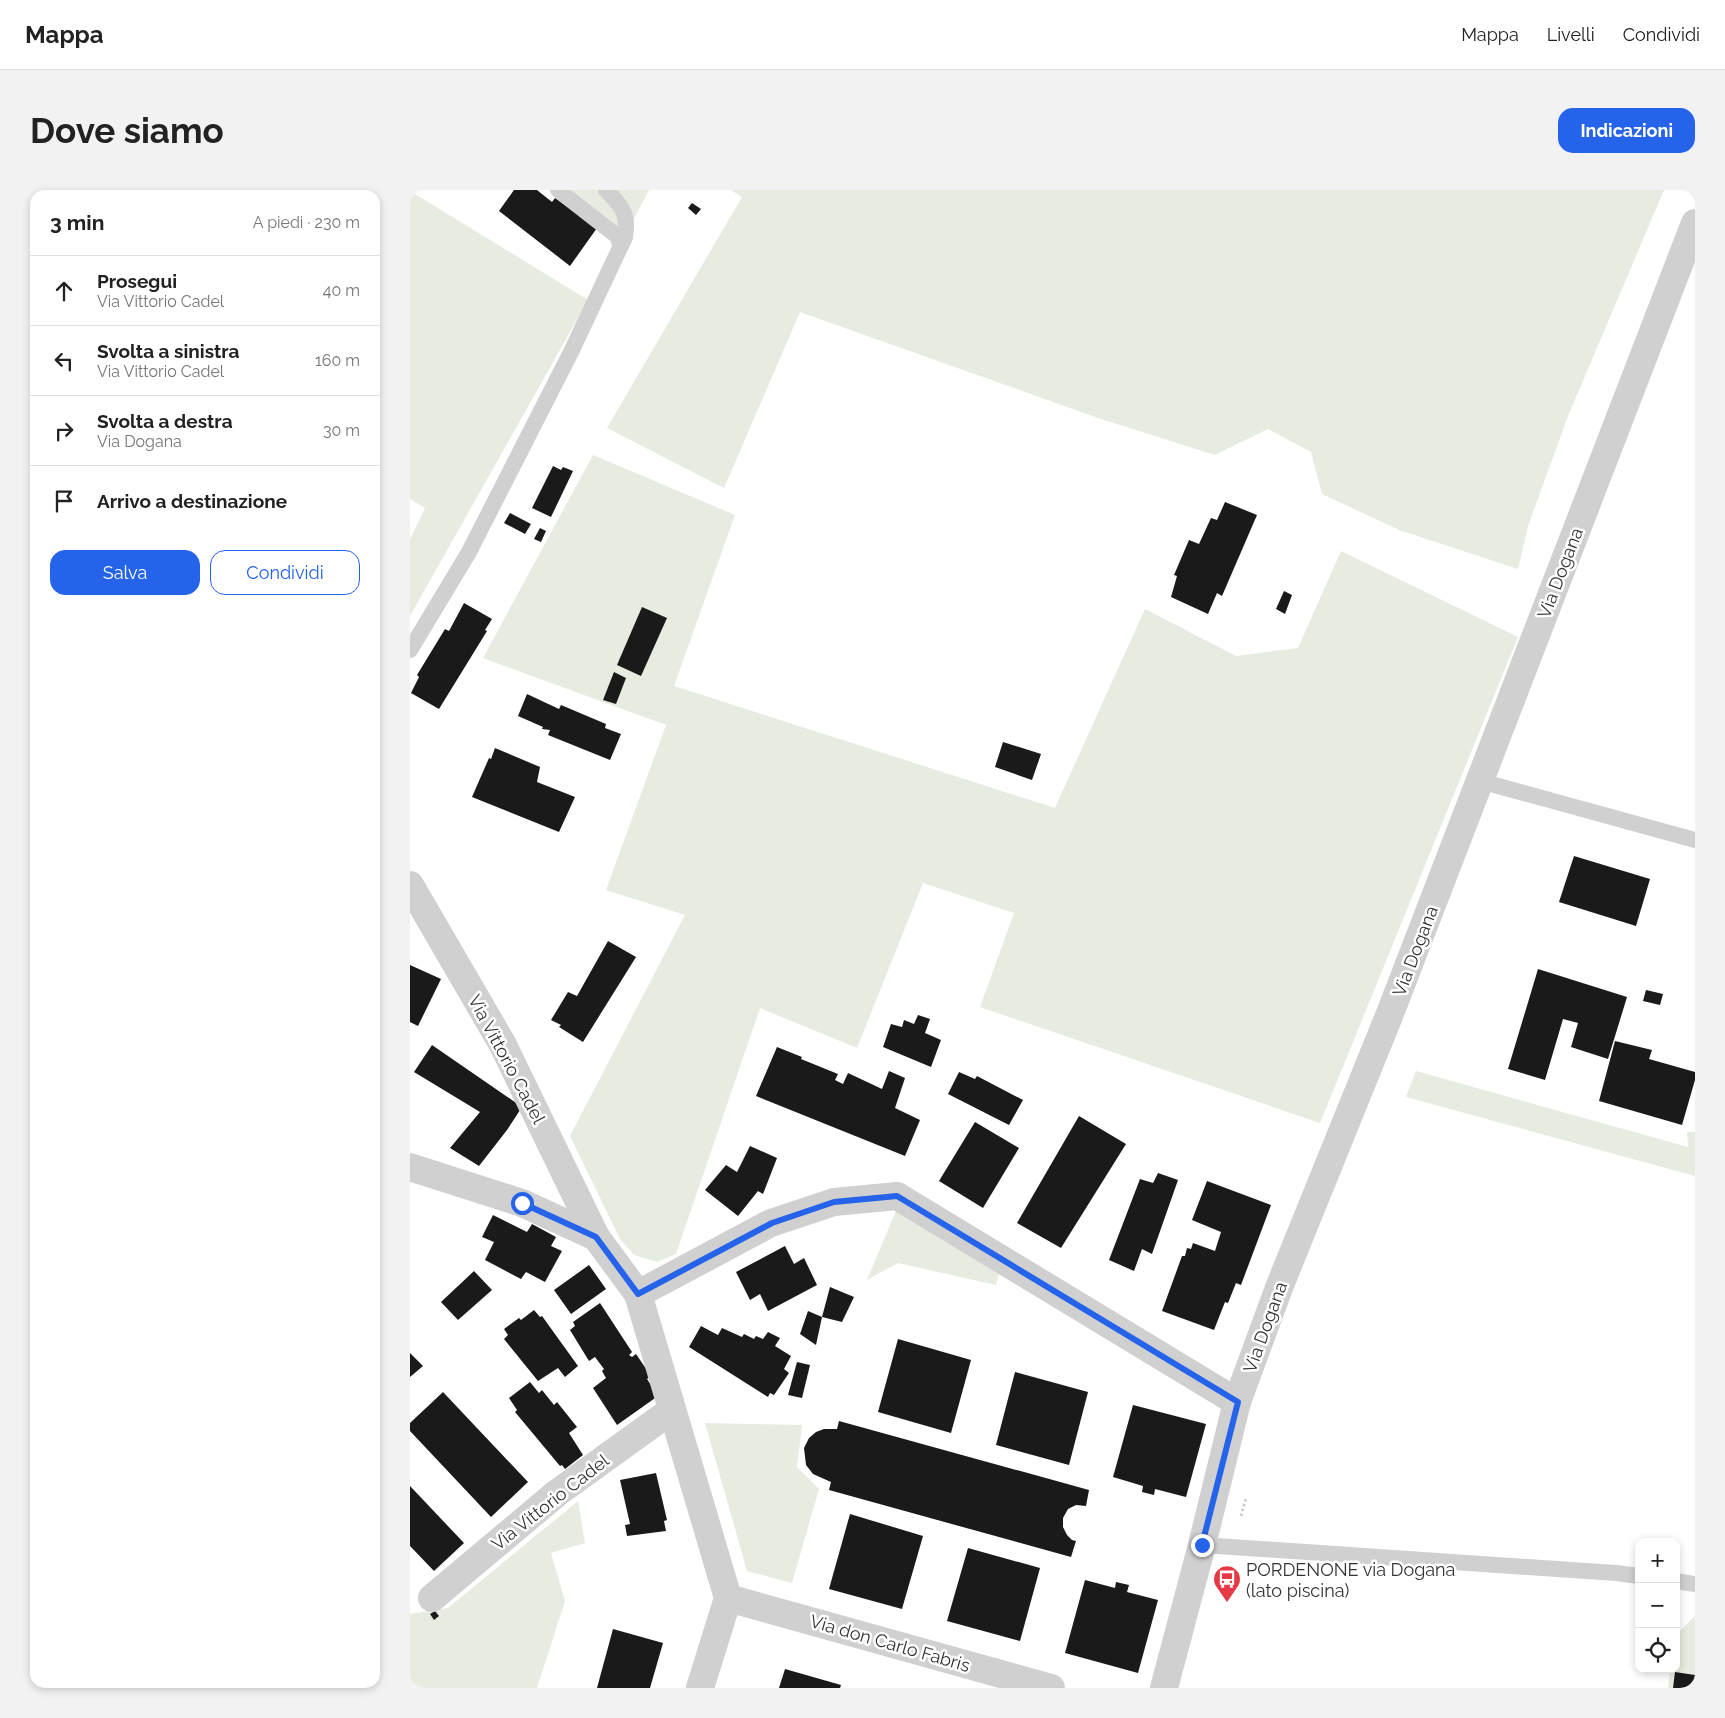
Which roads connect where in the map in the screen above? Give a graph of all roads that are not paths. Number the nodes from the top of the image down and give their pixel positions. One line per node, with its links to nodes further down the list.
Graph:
1 (558, 190): 4 (lane)
2 (606, 190): 4 (lane)
3 (1695, 223): 6 (street, Via Dogana)
4 (621, 246): 5 (lane)
5 (410, 650)
6 (1480, 780): 7 (lane); 12 (street, Via Dogana)
7 (1695, 840)
8 (410, 886): 10 (street, Via Vittorio Cadel)
9 (410, 1167): 10 (street, Via Vittorio Cadel)
10 (596, 1237): 11 (street, Via Vittorio Cadel)
11 (638, 1294): 12 (street); 13 (street, Via Vittorio Cadel)
12 (1238, 1402): 14 (street, Via Dogana)
13 (672, 1410): 18 (street, Via Vittorio Cadel); 19 (street, Via Vittorio Cadel)
14 (1202, 1545): 15 (lane); 22 (street, Via Dogana)
15 (1635, 1576)
16 (1680, 1582): 17 (lane)
17 (1695, 1584)
18 (432, 1598)
19 (728, 1598): 20 (street); 21 (street, Via don Carlo Fabris)
20 (700, 1688)
21 (1052, 1688)
22 (1164, 1688)

